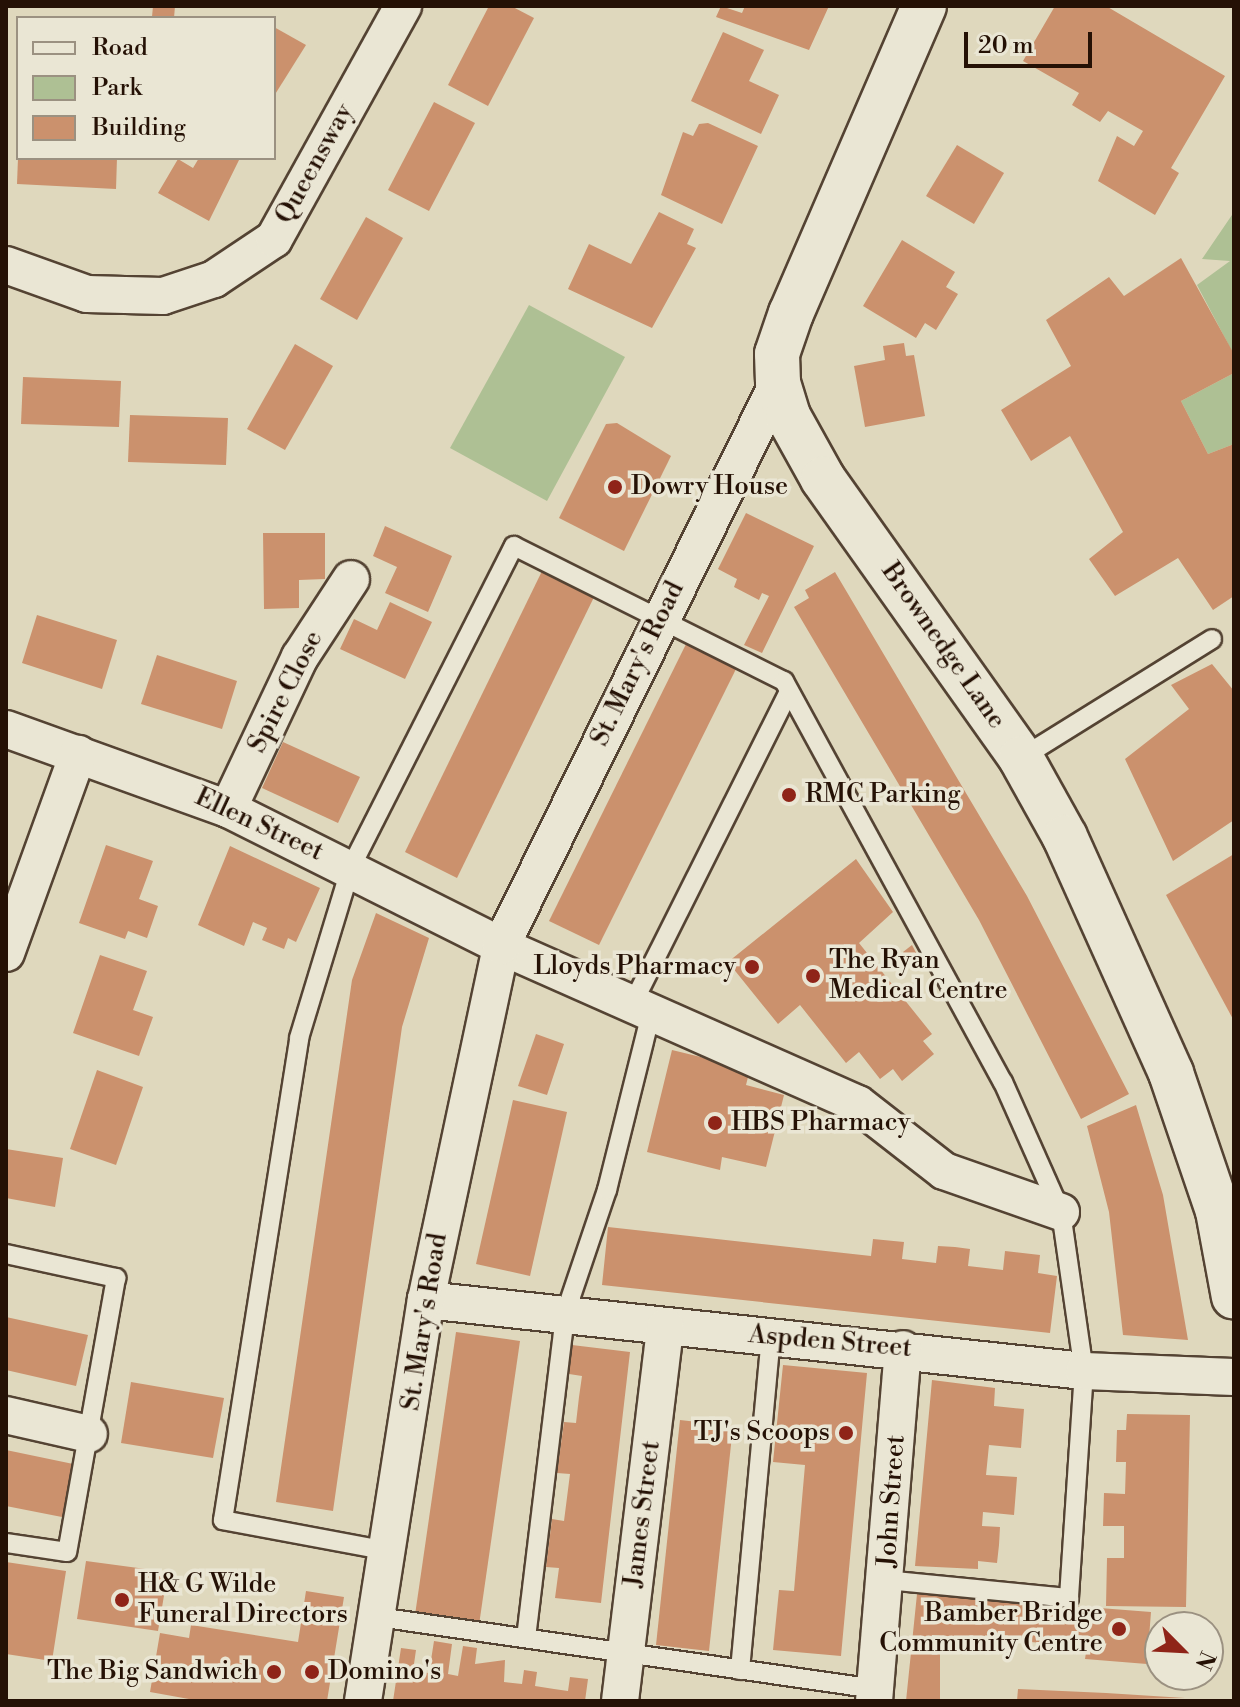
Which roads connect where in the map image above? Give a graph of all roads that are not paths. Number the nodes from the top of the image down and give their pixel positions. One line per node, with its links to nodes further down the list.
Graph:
1 (403, 6): 3 (street, Queensway)
2 (924, 6): 4 (main road, Brownedge Lane)
3 (6, 265)
4 (778, 383): 6 (street, St. Mary's Road); 11 (main road, Brownedge Lane)
5 (351, 579): 12 (street, Spire Close)
6 (660, 620): 8 (lane); 13 (lane); 14 (street, St. Mary's Road)
7 (1212, 639): 11 (lane)
8 (789, 692): 16 (lane); 17 (lane)
9 (6, 729): 10 (street, Ellen Street)
10 (78, 754): 12 (street, Ellen Street); 15 (street)
11 (1021, 758): 19 (main road, Brownedge Lane)
12 (228, 809): 13 (street, Ellen Street)
13 (351, 867): 14 (street, Ellen Street); 30 (lane)
14 (501, 946): 16 (street); 20 (street, St. Mary's Road)
15 (6, 953)
16 (641, 1009): 17 (street); 21 (lane)
17 (1061, 1212): 25 (lane)
18 (6, 1254): 28 (lane)
19 (1234, 1297)
20 (426, 1300): 21 (street, Aspden Street); 30 (street, St. Mary's Road)
21 (565, 1314): 22 (street, Aspden Street); 33 (lane)
22 (665, 1327): 23 (street, Aspden Street); 34 (street, James Street)
23 (771, 1337): 24 (street, Aspden Street); 35 (lane)
24 (903, 1349): 25 (street, Aspden Street); 31 (street, John Street)
25 (1084, 1371): 26 (street, Aspden Street); 31 (lane)
26 (1234, 1377)
27 (6, 1415): 28 (street)
28 (89, 1434): 29 (lane)
29 (6, 1543)
30 (388, 1551): 32 (street, St. Mary's Road)
31 (886, 1580): 36 (street, John Street)
32 (378, 1617): 33 (lane); 37 (street, St. Mary's Road)
33 (526, 1638): 34 (lane)
34 (627, 1653): 35 (lane); 38 (street, James Street)
35 (740, 1670): 36 (lane)
36 (875, 1695)
37 (363, 1701)
38 (620, 1701)

